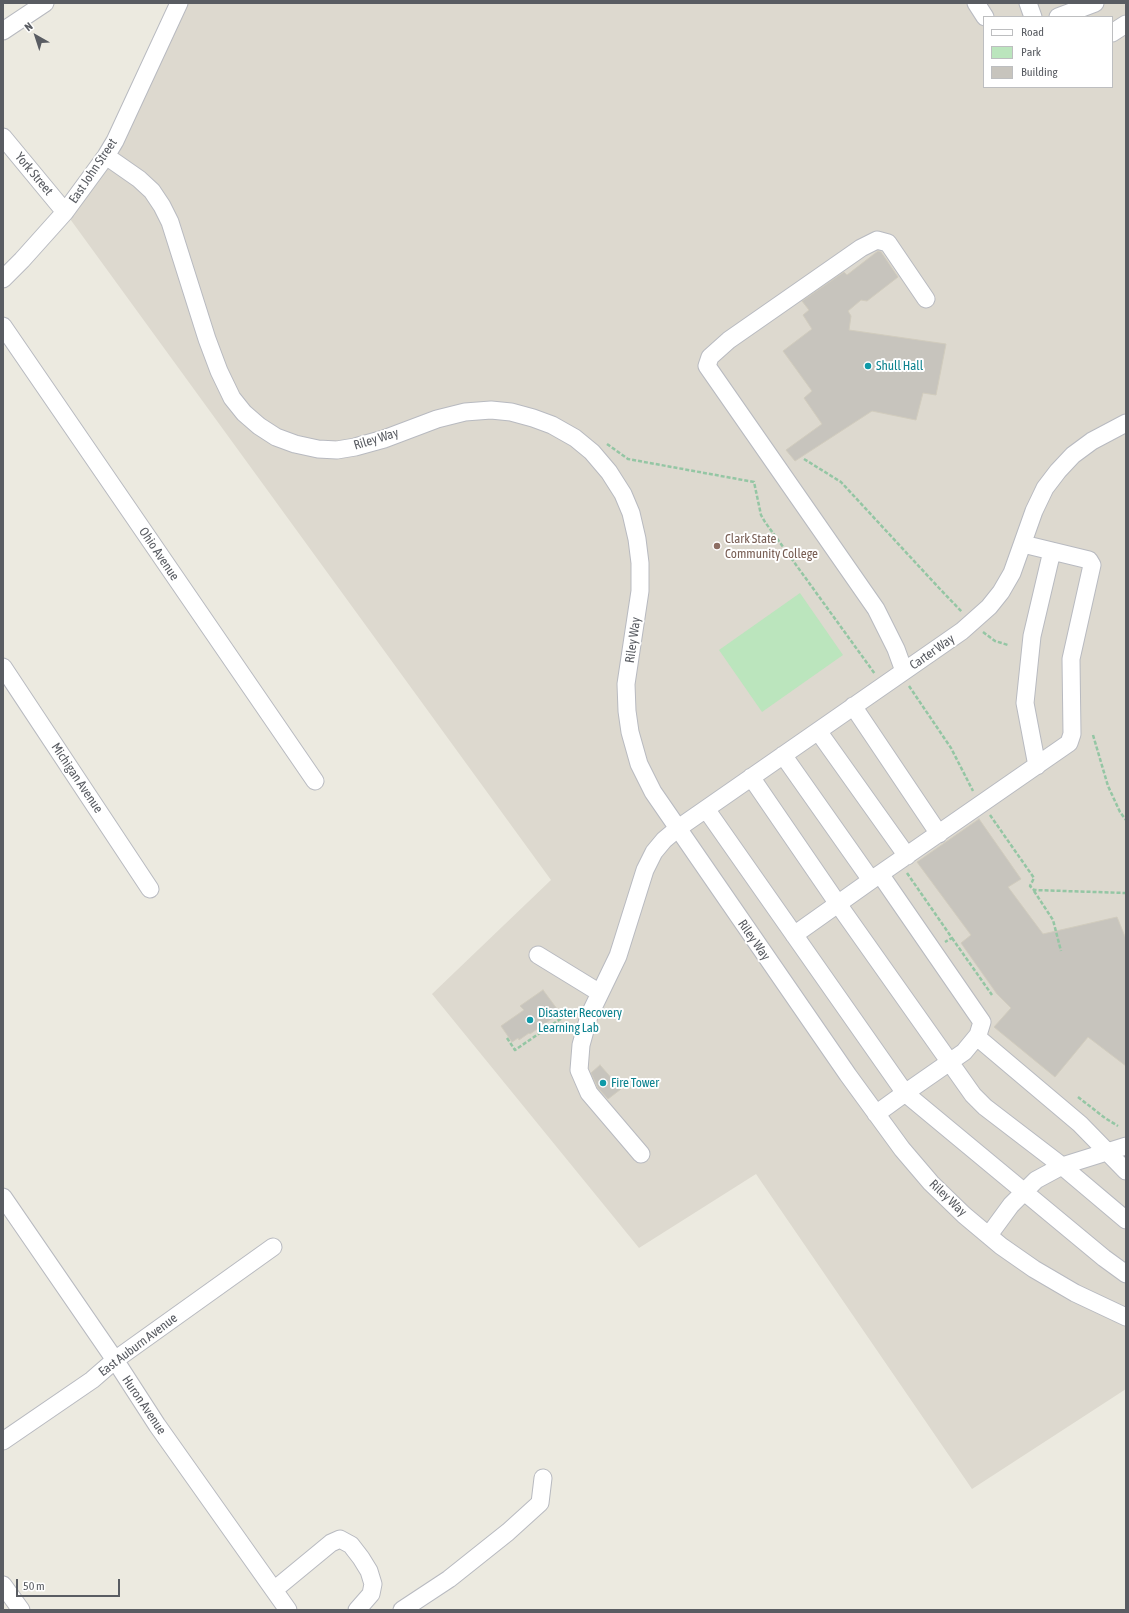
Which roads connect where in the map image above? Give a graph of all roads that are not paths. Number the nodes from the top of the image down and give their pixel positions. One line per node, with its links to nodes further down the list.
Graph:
1 (45, 3): 10 (street)
2 (180, 3): 13 (street, East John Street)
3 (976, 3): 6 (street)
4 (1028, 3): 7 (street)
5 (1095, 3): 8 (street)
6 (984, 16)
7 (1033, 16)
8 (1061, 16)
9 (1126, 24): 11 (street)
10 (3, 31)
11 (1113, 32)
12 (3, 137): 14 (street, York Street)
13 (106, 156): 14 (street, East John Street); 30 (street, Riley Way)
14 (65, 212): 15 (street, East John Street)
15 (3, 279)
16 (926, 299): 22 (street)
17 (3, 326): 28 (street, Ohio Avenue)
18 (1126, 423): 19 (street, Carter Way)
19 (1023, 544): 20 (street); 22 (street, Carter Way)
20 (1052, 551): 26 (street); 26 (street)
21 (3, 667): 34 (street, Michigan Avenue)
22 (898, 675): 23 (street, Carter Way)
23 (853, 706): 24 (street, Carter Way); 31 (street)
24 (818, 731): 25 (street, Carter Way); 32 (street)
25 (783, 756): 27 (street, Carter Way); 33 (street)
26 (1037, 766): 31 (street)
27 (751, 778): 29 (street, Carter Way); 35 (street)
28 (315, 781)
29 (706, 809): 30 (street, Carter Way); 36 (street)
30 (677, 829): 38 (street, Carter Way); 42 (street, Riley Way)
31 (939, 834): 32 (street)
32 (907, 856): 33 (street)
33 (876, 877): 35 (street); 39 (street)
34 (150, 889)
35 (838, 904): 36 (street); 40 (street)
36 (794, 935): 41 (street)
37 (538, 955): 38 (street)
38 (595, 990): 45 (street, Carter Way)
39 (977, 1037): 40 (street); 44 (street)
40 (950, 1062): 41 (street); 46 (street)
41 (905, 1093): 42 (street); 48 (street)
42 (876, 1114): 51 (street, Riley Way)
43 (1126, 1146): 44 (street)
44 (1107, 1153): 46 (street); 47 (street)
45 (641, 1154)
46 (1062, 1166): 48 (street); 50 (street)
47 (1126, 1171)
48 (1024, 1192): 51 (street); 53 (street)
49 (3, 1197): 55 (street, Huron Avenue)
50 (1126, 1220)
51 (989, 1235): 54 (street, Riley Way)
52 (273, 1247): 55 (street, East Auburn Avenue)
53 (1126, 1274)
54 (1126, 1317)
55 (115, 1360): 56 (street, East Auburn Avenue); 59 (street, Huron Avenue)
56 (3, 1441)
57 (543, 1478): 63 (street)
58 (3, 1585): 60 (street)
59 (274, 1590): 61 (street, Huron Avenue); 62 (street)
60 (21, 1610)
61 (288, 1610)
62 (357, 1610)
63 (402, 1610)

